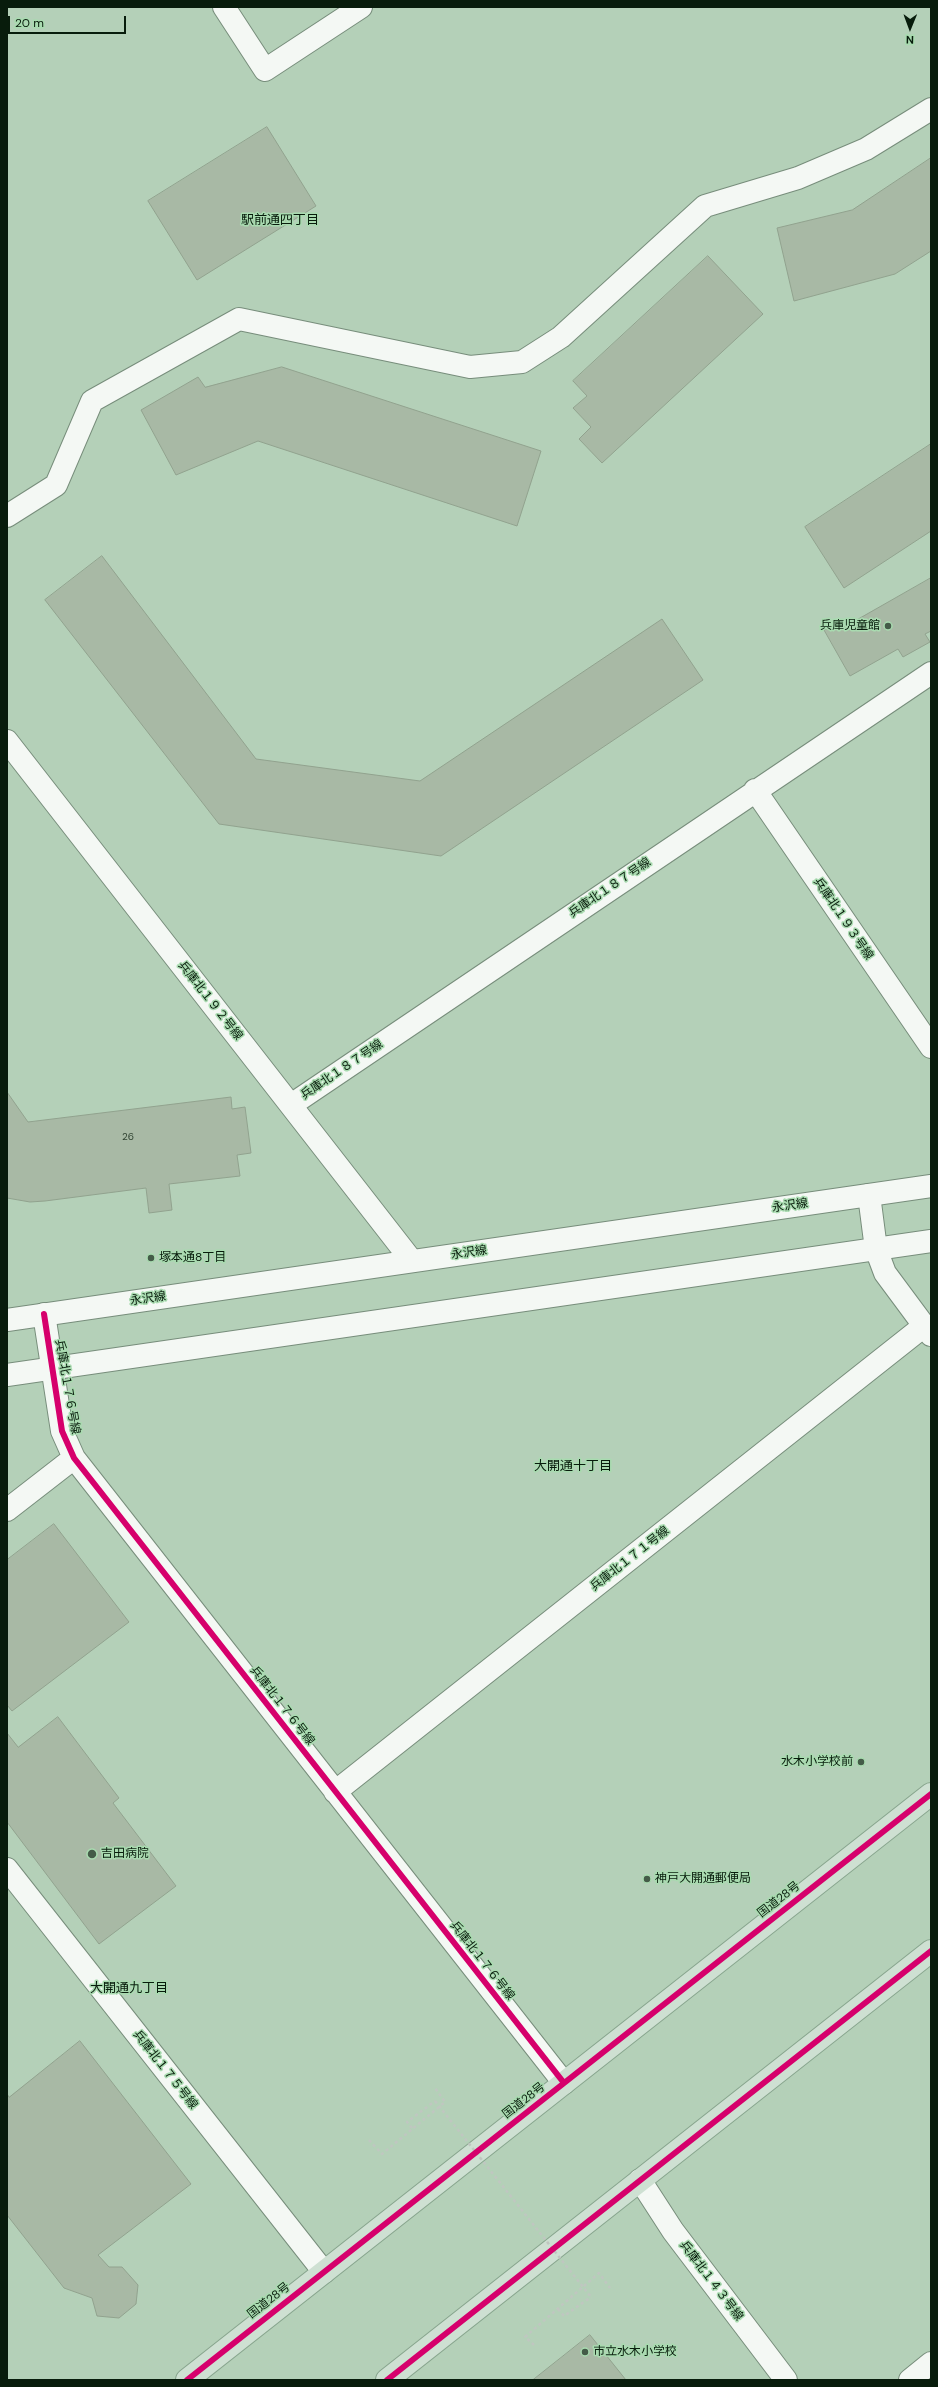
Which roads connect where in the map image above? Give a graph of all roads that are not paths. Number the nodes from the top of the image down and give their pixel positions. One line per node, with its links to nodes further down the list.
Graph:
1 (224, 7): 2 (street)
2 (361, 7)
3 (931, 109): 4 (street)
4 (7, 516)
5 (931, 673): 7 (street, 兵庫北１８７号線)
6 (7, 741): 9 (street, 兵庫北１９２号線)
7 (755, 790): 8 (street, 兵庫北１９３号線); 9 (street, 兵庫北１８７号線)
8 (931, 1047)
9 (291, 1105): 14 (street, 兵庫北１９２号線)
10 (931, 1186): 11 (street, 永沢線)
11 (869, 1195): 13 (street); 14 (street, 永沢線)
12 (931, 1241): 13 (street)
13 (876, 1249): 17 (street); 18 (street)
14 (412, 1261): 15 (street, 永沢線)
15 (44, 1314): 16 (street, 永沢線); 18 (street, 兵庫北１７６号線)
16 (7, 1320)
17 (927, 1331): 22 (street, 兵庫北１７１号線)
18 (52, 1368): 19 (street); 20 (street, 兵庫北１７６号線)
19 (7, 1374)
20 (74, 1458): 21 (street); 22 (street, 兵庫北１７６号線)
21 (7, 1510)
22 (336, 1792): 26 (street, 兵庫北１７６号線)
23 (931, 1794): 26 (highway, 国道28号)
24 (7, 1869): 28 (street, 兵庫北１７５号線)
25 (931, 1951): 27 (highway)
26 (564, 2083): 28 (highway, 国道28号)
27 (640, 2180): 31 (highway); 32 (street, 兵庫北１４３号線)
28 (324, 2272): 30 (highway, 国道28号)
29 (931, 2363): 33 (street)
30 (187, 2380)
31 (387, 2380)
32 (786, 2380)
33 (910, 2380)

